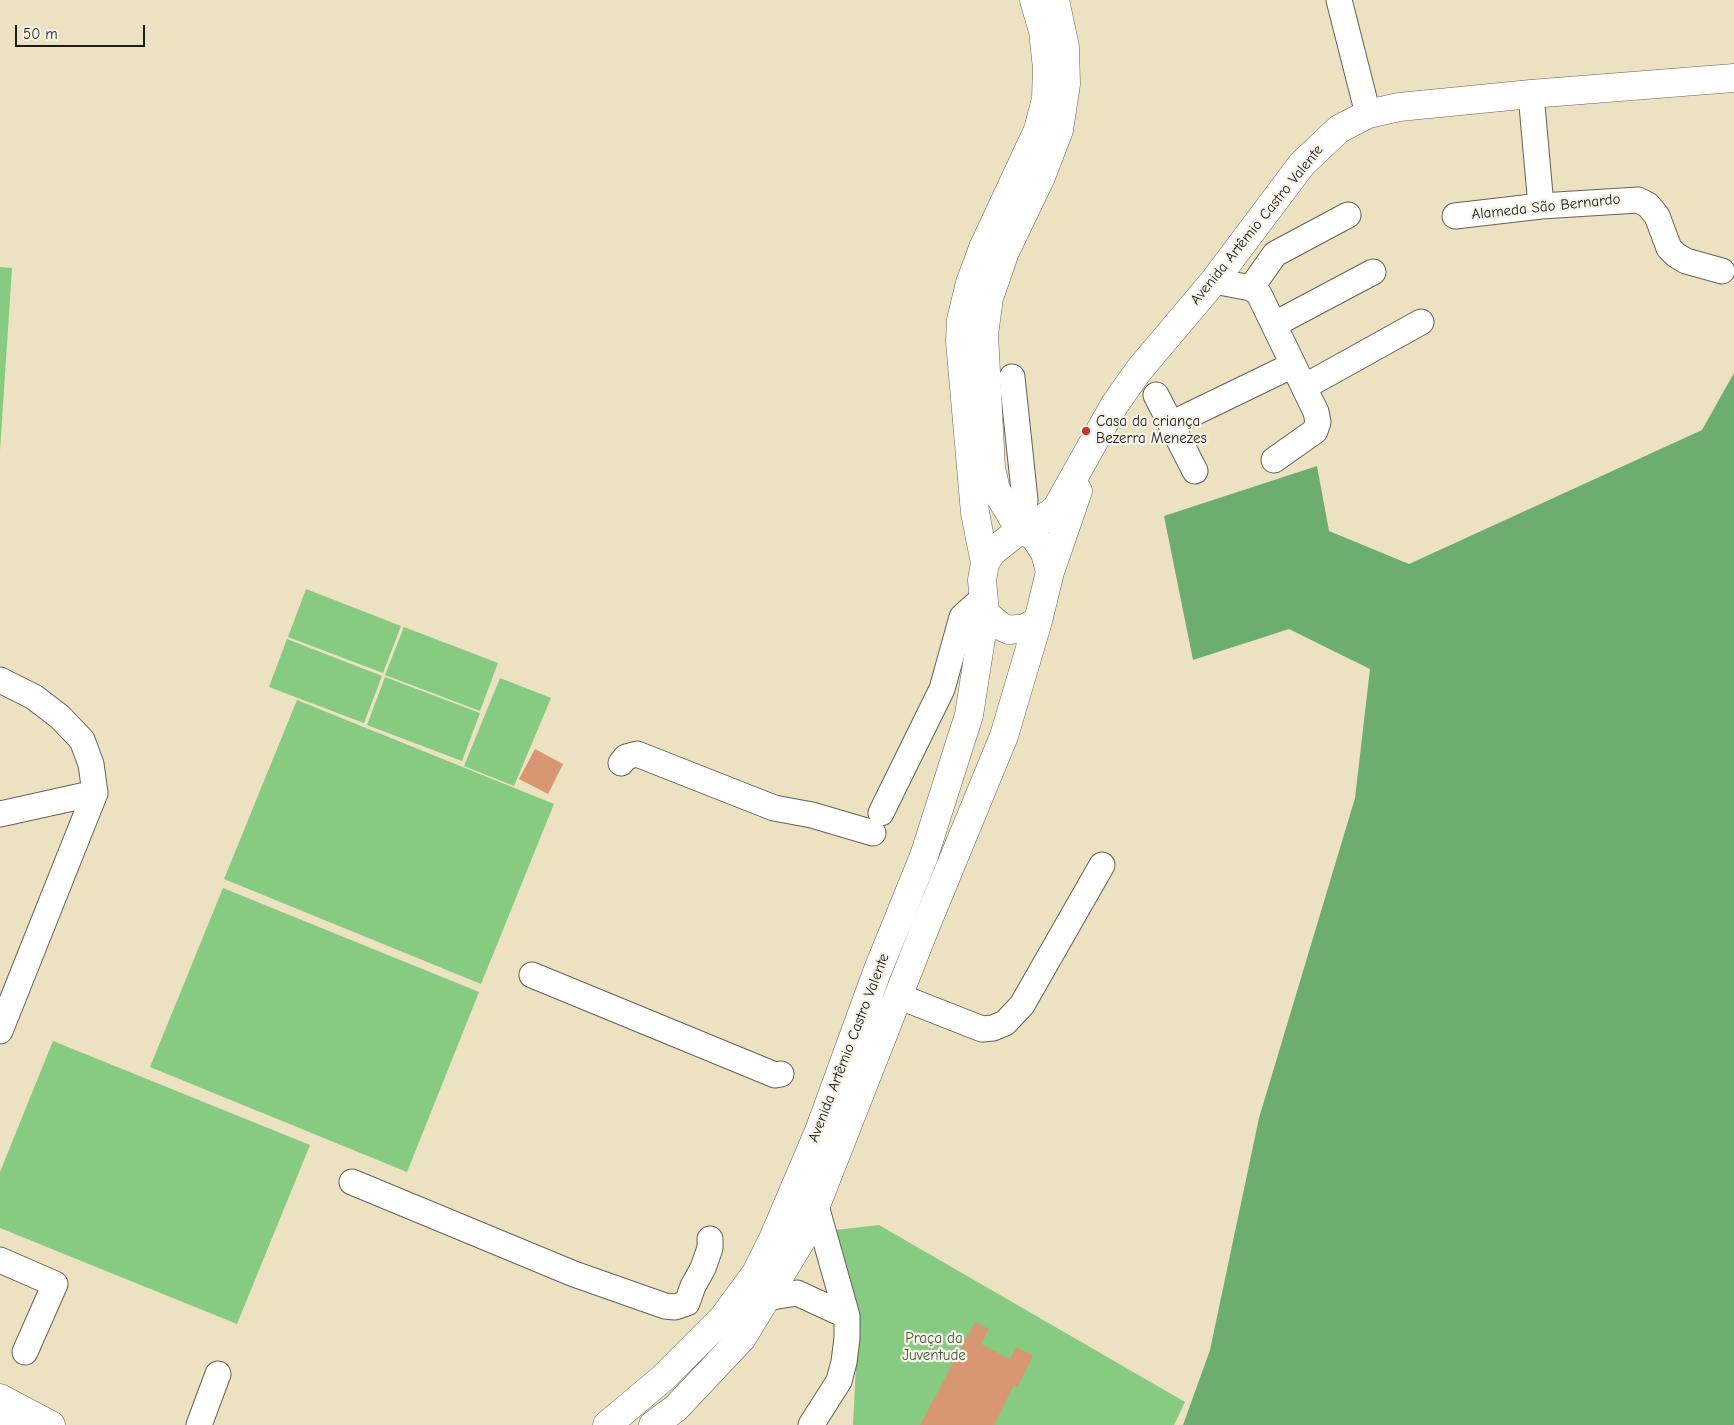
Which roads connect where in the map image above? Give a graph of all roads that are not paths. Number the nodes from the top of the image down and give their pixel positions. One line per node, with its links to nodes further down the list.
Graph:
1 (1034, 0): 24 (main road)
2 (1055, 0): 23 (main road)
3 (1339, 0): 6 (street)
4 (1734, 78): 5 (main road, Avenida Artêmio Castro Valente)
5 (1531, 94): 6 (main road, Avenida Artêmio Castro Valente); 7 (street)
6 (1368, 114): 12 (main road, Avenida Artêmio Castro Valente)
7 (1541, 206): 9 (street, Alameda São Bernardo); 10 (street, Alameda São Bernardo)
8 (1348, 215): 13 (street)
9 (1455, 216)
10 (1722, 271)
11 (1373, 272): 15 (street)
12 (1214, 281): 13 (street); 20 (main road, Avenida Artêmio Castro Valente)
13 (1251, 288): 15 (street)
14 (1421, 322): 16 (street)
15 (1275, 324): 16 (street)
16 (1299, 376): 19 (street); 21 (street)
17 (1012, 377): 23 (street)
18 (1156, 395): 19 (street)
19 (1170, 424): 22 (street)
20 (1087, 456): 23 (main road, Avenida Artêmio Castro Valente); 25 (main road, Avenida Artêmio Castro Valente)
21 (1274, 460)
22 (1195, 470)
23 (1023, 530): 24 (main road); 25 (main road)
24 (985, 564): 26 (main road)
25 (1050, 572): 27 (main road)
26 (984, 606): 27 (main road); 29 (street); 50 (main road, Avenida Artêmio Castro Valente)
27 (1038, 620): 34 (main road)
28 (0, 680): 30 (street)
29 (621, 763)
30 (95, 793): 31 (street); 35 (street)
31 (0, 814)
32 (1102, 865): 34 (street)
33 (532, 975): 36 (street)
34 (898, 996): 38 (main road)
35 (0, 1031)
36 (781, 1074)
37 (352, 1182): 39 (street)
38 (816, 1206): 41 (main road); 42 (street)
39 (710, 1239)
40 (0, 1260): 43 (street)
41 (766, 1298): 42 (street); 51 (main road)
42 (846, 1316): 52 (street)
43 (25, 1352)
44 (218, 1374): 49 (street)
45 (0, 1398): 48 (main road)
46 (0, 1420): 47 (main road)
47 (8, 1425)
48 (51, 1425)
49 (199, 1425)
50 (607, 1425)
51 (653, 1425)
52 (811, 1425)

